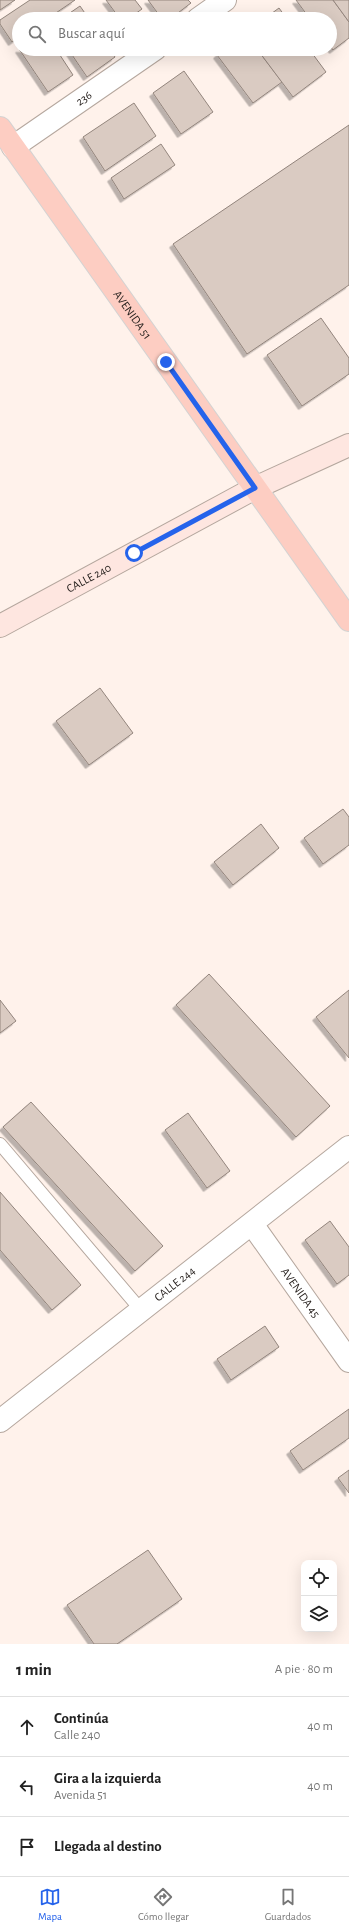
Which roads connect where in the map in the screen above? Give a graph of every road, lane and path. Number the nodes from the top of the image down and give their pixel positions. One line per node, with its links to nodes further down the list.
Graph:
1 (225, 0): 2 (street)
2 (208, 12)
3 (144, 56): 5 (street, 236)
4 (0, 128): 5 (main road, AVENIDA 51)
5 (13, 147): 7 (main road, AVENIDA 51)
6 (349, 445): 7 (street, CALLE 240)
7 (255, 488): 8 (main road, AVENIDA 51); 9 (street, CALLE 240)
8 (349, 620)
9 (0, 626)
10 (0, 1144): 13 (lane)
11 (349, 1147): 12 (street, CALLE 244)
12 (252, 1224): 13 (street, CALLE 244); 14 (street, AVENIDA 45)
13 (141, 1310): 15 (street, CALLE 244)
14 (349, 1362)
15 (0, 1421)

